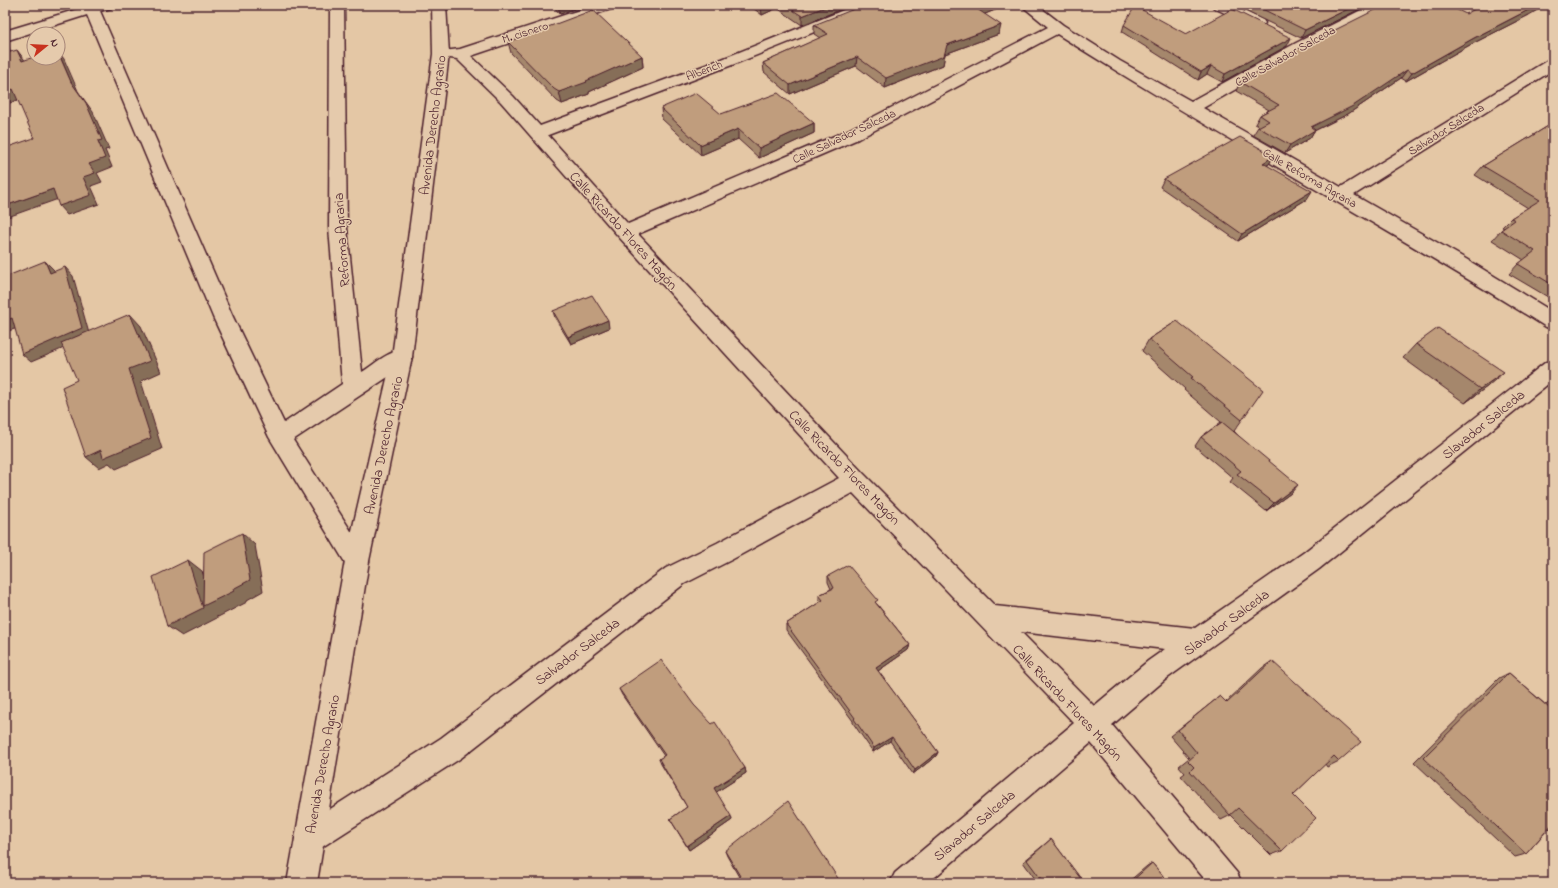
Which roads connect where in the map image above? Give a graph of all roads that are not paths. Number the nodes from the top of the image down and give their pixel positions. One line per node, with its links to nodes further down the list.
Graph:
1 (337, 5): 21 (street, Reforma Agraria)
2 (440, 5): 12 (street, Avenida Derecho Agrario)
3 (609, 5): 12 (street, M. cisnero)
4 (869, 5): 15 (street, Alberich)
5 (1028, 5): 9 (street, Calle Reforma Agraria)
6 (1219, 5): 10 (street)
7 (1382, 5): 14 (street, Calle Salvador Salceda)
8 (99, 7): 11 (street); 22 (street)
9 (1058, 28): 14 (street, Calle Reforma Agraria); 17 (street, Calle Salvador Salceda)
10 (1269, 29)
11 (5, 36)
12 (451, 54): 15 (street, Calle Ricardo Flores Magón); 19 (street, Avenida Derecho Agrario)
13 (1553, 63): 16 (street, Salvador Salceda)
14 (1190, 109): 16 (street, Calle Reforma Agraria)
15 (538, 133): 17 (street, Calle Ricardo Flores Magón)
16 (1340, 196): 18 (street, Calle Reforma Agraria)
17 (625, 232): 23 (street, Calle Ricardo Flores Magón)
18 (1553, 322)
19 (402, 357): 21 (street); 24 (street, Avenida Derecho Agrario)
20 (1553, 368): 26 (street, Slavador Salceda)
21 (353, 388): 22 (street)
22 (280, 437): 24 (street)
23 (855, 480): 25 (street, Calle Ricardo Flores Magón); 28 (street, Salvador Salceda)
24 (357, 561): 28 (street, Avenida Derecho Agrario)
25 (989, 618): 26 (street); 27 (street, Calle Ricardo Flores Magón)
26 (1199, 641): 27 (street, Slavador Salceda)
27 (1093, 724): 30 (street, Slavador Salceda); 31 (street, Calle Ricardo Flores Magón)
28 (309, 839): 29 (street, Avenida Derecho Agrario)
29 (302, 883)
30 (905, 883)
31 (1227, 883)

